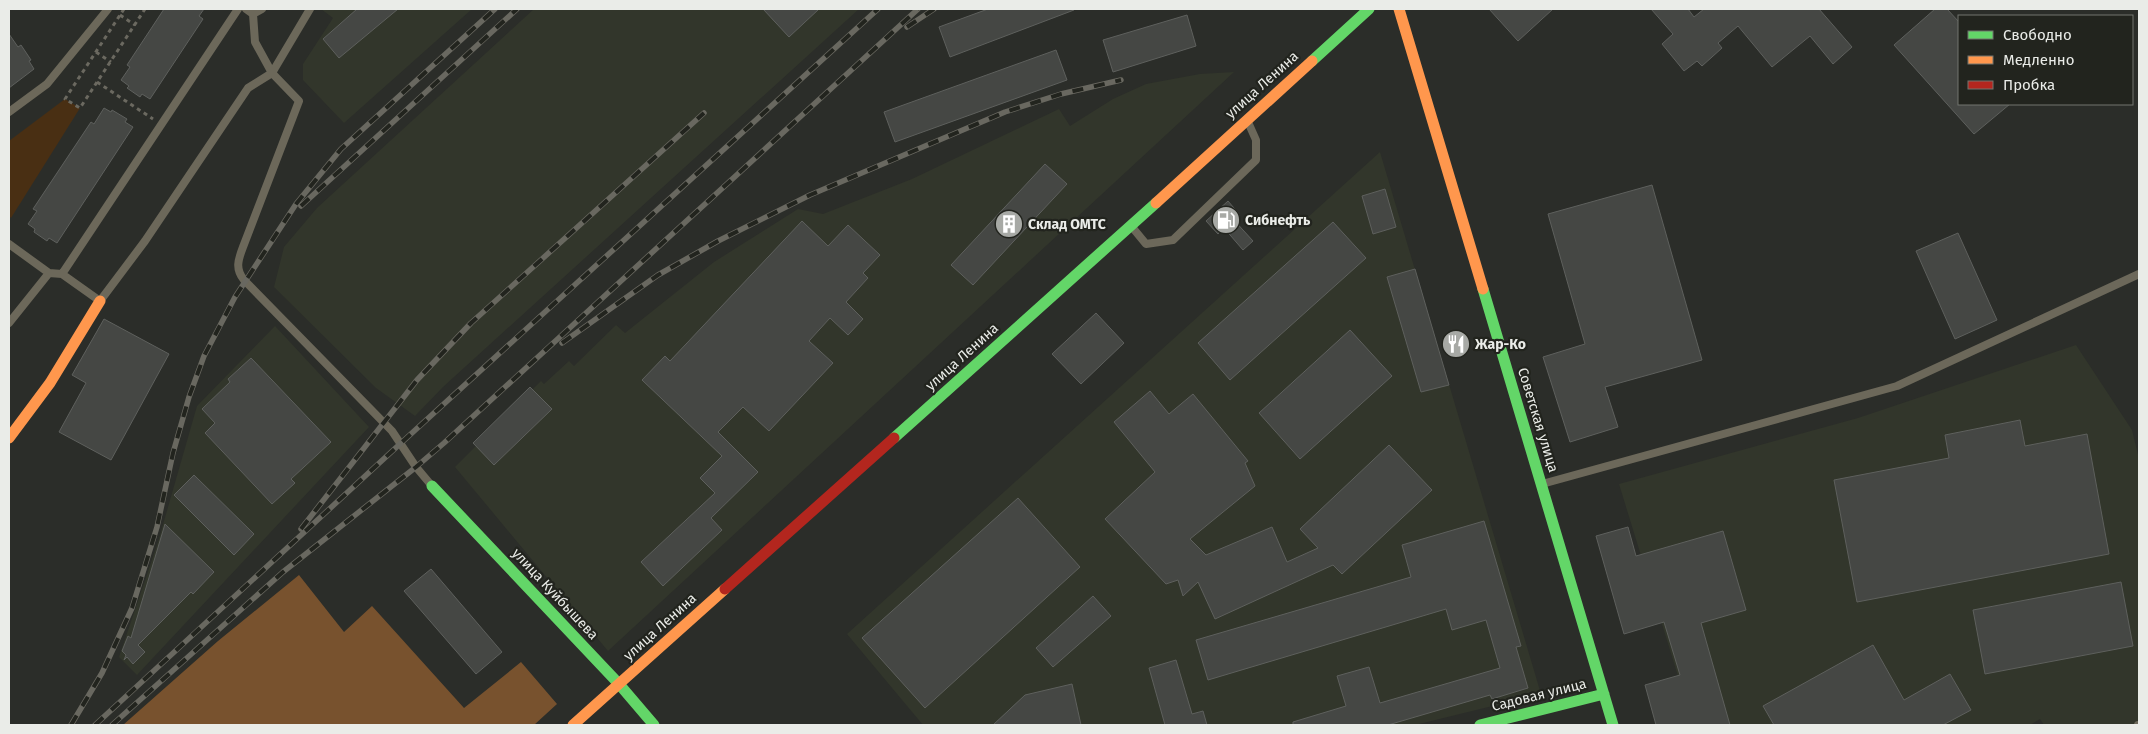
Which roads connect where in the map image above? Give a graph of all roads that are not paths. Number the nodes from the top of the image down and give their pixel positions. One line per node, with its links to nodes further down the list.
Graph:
1 (108, 9): 10 (lane)
2 (238, 9): 15 (lane)
3 (246, 9): 8 (lane)
4 (262, 9): 8 (lane)
5 (310, 9): 9 (lane)
6 (1369, 9): 11 (street, улица Ленина)
7 (1399, 9): 20 (street, Советская улица)
8 (254, 14): 9 (lane)
9 (272, 73): 17 (lane); 21 (lane)
10 (9, 112)
11 (1247, 119): 12 (street, улица Ленина); 12 (lane)
12 (1131, 226): 22 (street, улица Ленина)
13 (9, 244): 14 (lane)
14 (49, 273): 15 (lane); 18 (lane)
15 (62, 274): 17 (lane)
16 (2139, 274): 20 (lane)
17 (100, 300): 19 (street)
18 (9, 323)
19 (9, 438)
20 (1542, 484): 23 (street, Советская улица)
21 (432, 486): 22 (street, улица Куйбышева)
22 (619, 684): 24 (street, улица Ленина); 25 (street, улица Куйбышева)
23 (1604, 694): 26 (street, Садовая улица); 27 (street, Советская улица)
24 (573, 725)
25 (654, 725)
26 (1480, 725)
27 (1613, 725)

